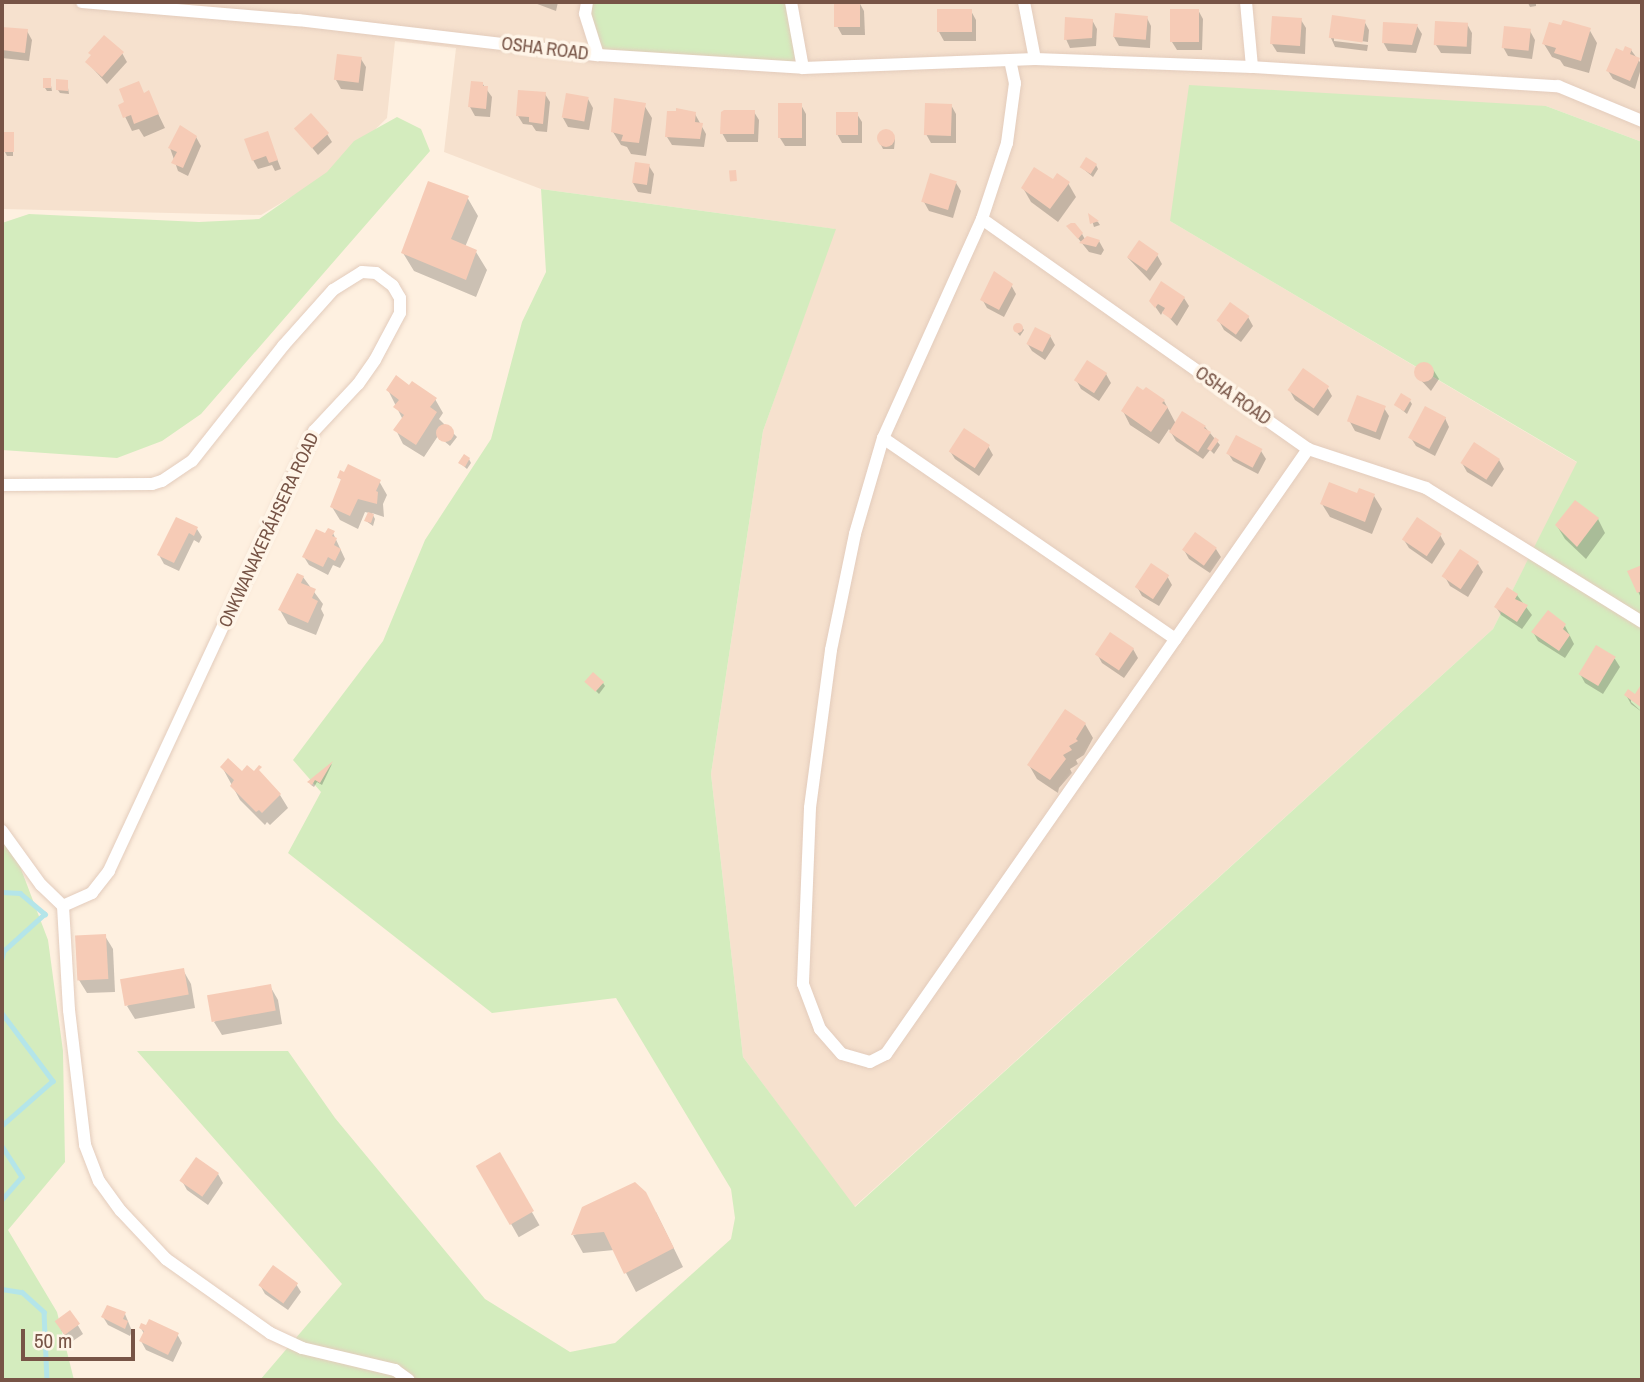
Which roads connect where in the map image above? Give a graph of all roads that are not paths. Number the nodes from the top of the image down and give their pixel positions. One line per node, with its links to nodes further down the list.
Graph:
1 (82, 2): 6 (street, OSHA ROAD)
2 (587, 2): 6 (street)
3 (791, 2): 10 (street)
4 (1024, 2): 7 (street)
5 (1246, 2): 9 (street)
6 (598, 55): 10 (street, OSHA ROAD)
7 (1035, 59): 8 (street, OSHA ROAD); 9 (street, OSHA ROAD)
8 (1010, 60): 10 (street, OSHA ROAD); 12 (street)
9 (1252, 67): 11 (street, OSHA ROAD)
10 (803, 68)
11 (1642, 121)
12 (982, 219): 13 (street); 14 (street, OSHA ROAD)
13 (883, 438): 17 (street); 17 (street)
14 (1308, 449): 16 (street, OSHA ROAD); 17 (street)
15 (2, 485): 19 (street, ONKWANAKERÁHSERA ROAD)
16 (1642, 622)
17 (1176, 639)
18 (2, 831): 19 (street)
19 (63, 906): 20 (street)
20 (410, 1380)

